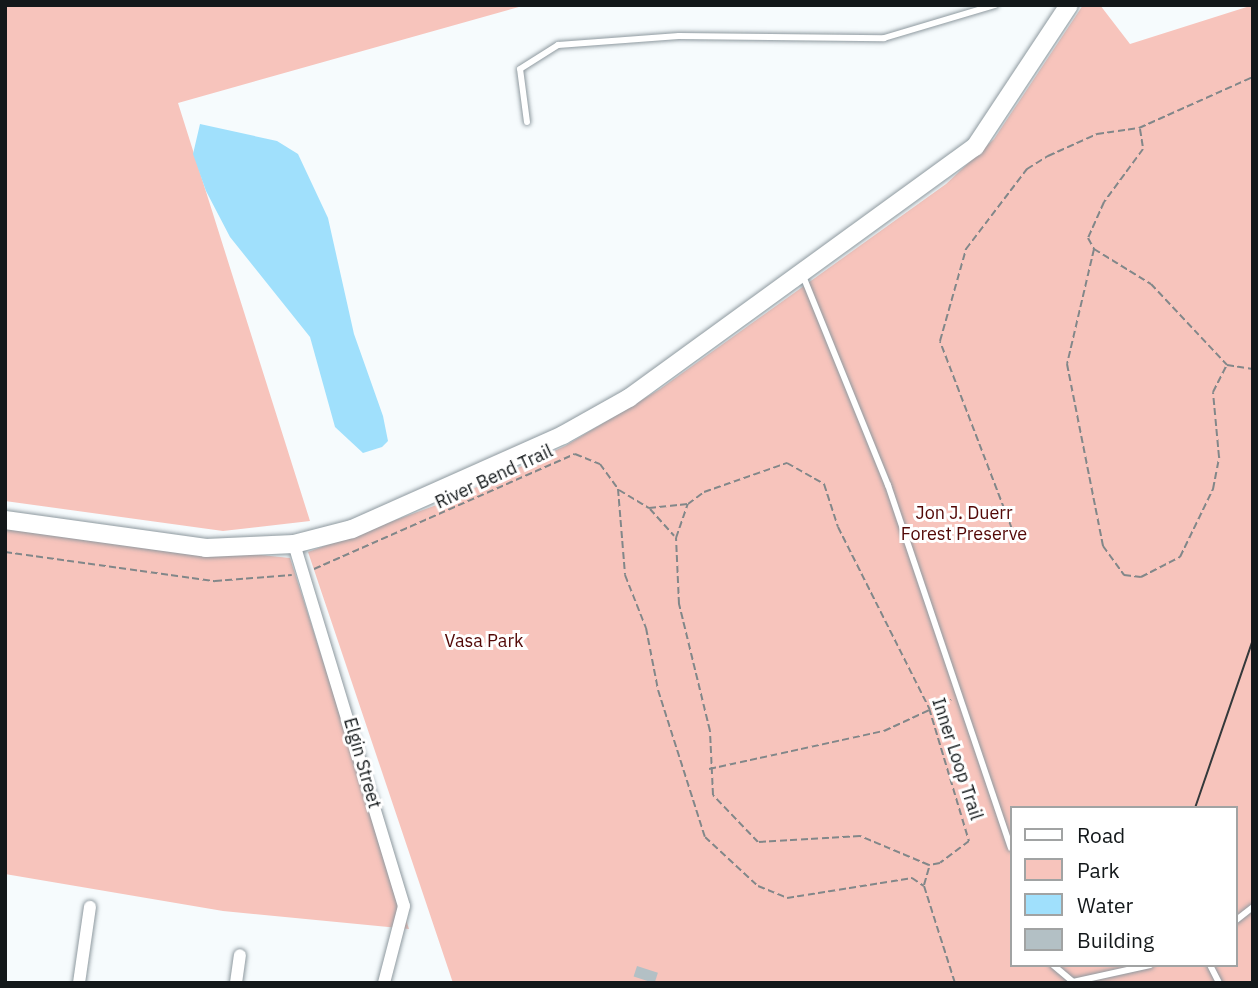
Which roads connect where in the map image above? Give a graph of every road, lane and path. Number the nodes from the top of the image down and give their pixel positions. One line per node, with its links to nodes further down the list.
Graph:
1 (995, 5): 4 (lane)
2 (1069, 5): 7 (main road)
3 (1253, 77): 5 (path)
4 (527, 122)
5 (1139, 128): 6 (path); 14 (path)
6 (1094, 249): 8 (path); 8 (path)
7 (803, 276): 16 (main road); 19 (lane)
8 (1227, 365): 9 (path)
9 (1253, 369)
10 (618, 489): 12 (path, River Bend Trail); 18 (path, River Bend Trail); 24 (path)
11 (688, 504): 12 (path, Inner Loop Trail); 15 (path); 20 (path, Inner Loop Trail)
12 (649, 508): 15 (path, River Bend Trail)
13 (5, 520): 16 (main road)
14 (1012, 529)
15 (676, 538): 21 (path)
16 (294, 544): 18 (street, Elgin Street)
17 (5, 552): 18 (path, River Bend Trail)
18 (303, 574): 34 (street, Elgin Street)
19 (960, 698): 20 (path); 22 (lane)
20 (929, 708): 21 (path); 23 (path, Inner Loop Trail)
21 (708, 769): 23 (path)
22 (1010, 845)
23 (929, 865): 24 (path)
24 (923, 886): 35 (path)
25 (90, 907): 32 (street)
26 (1253, 907): 27 (lane)
27 (1237, 919)
28 (240, 955): 33 (street)
29 (1055, 967): 30 (lane)
30 (1141, 967)
31 (1211, 967): 36 (lane)
32 (79, 983)
33 (236, 983)
34 (384, 983)
35 (955, 983)
36 (1219, 983)

